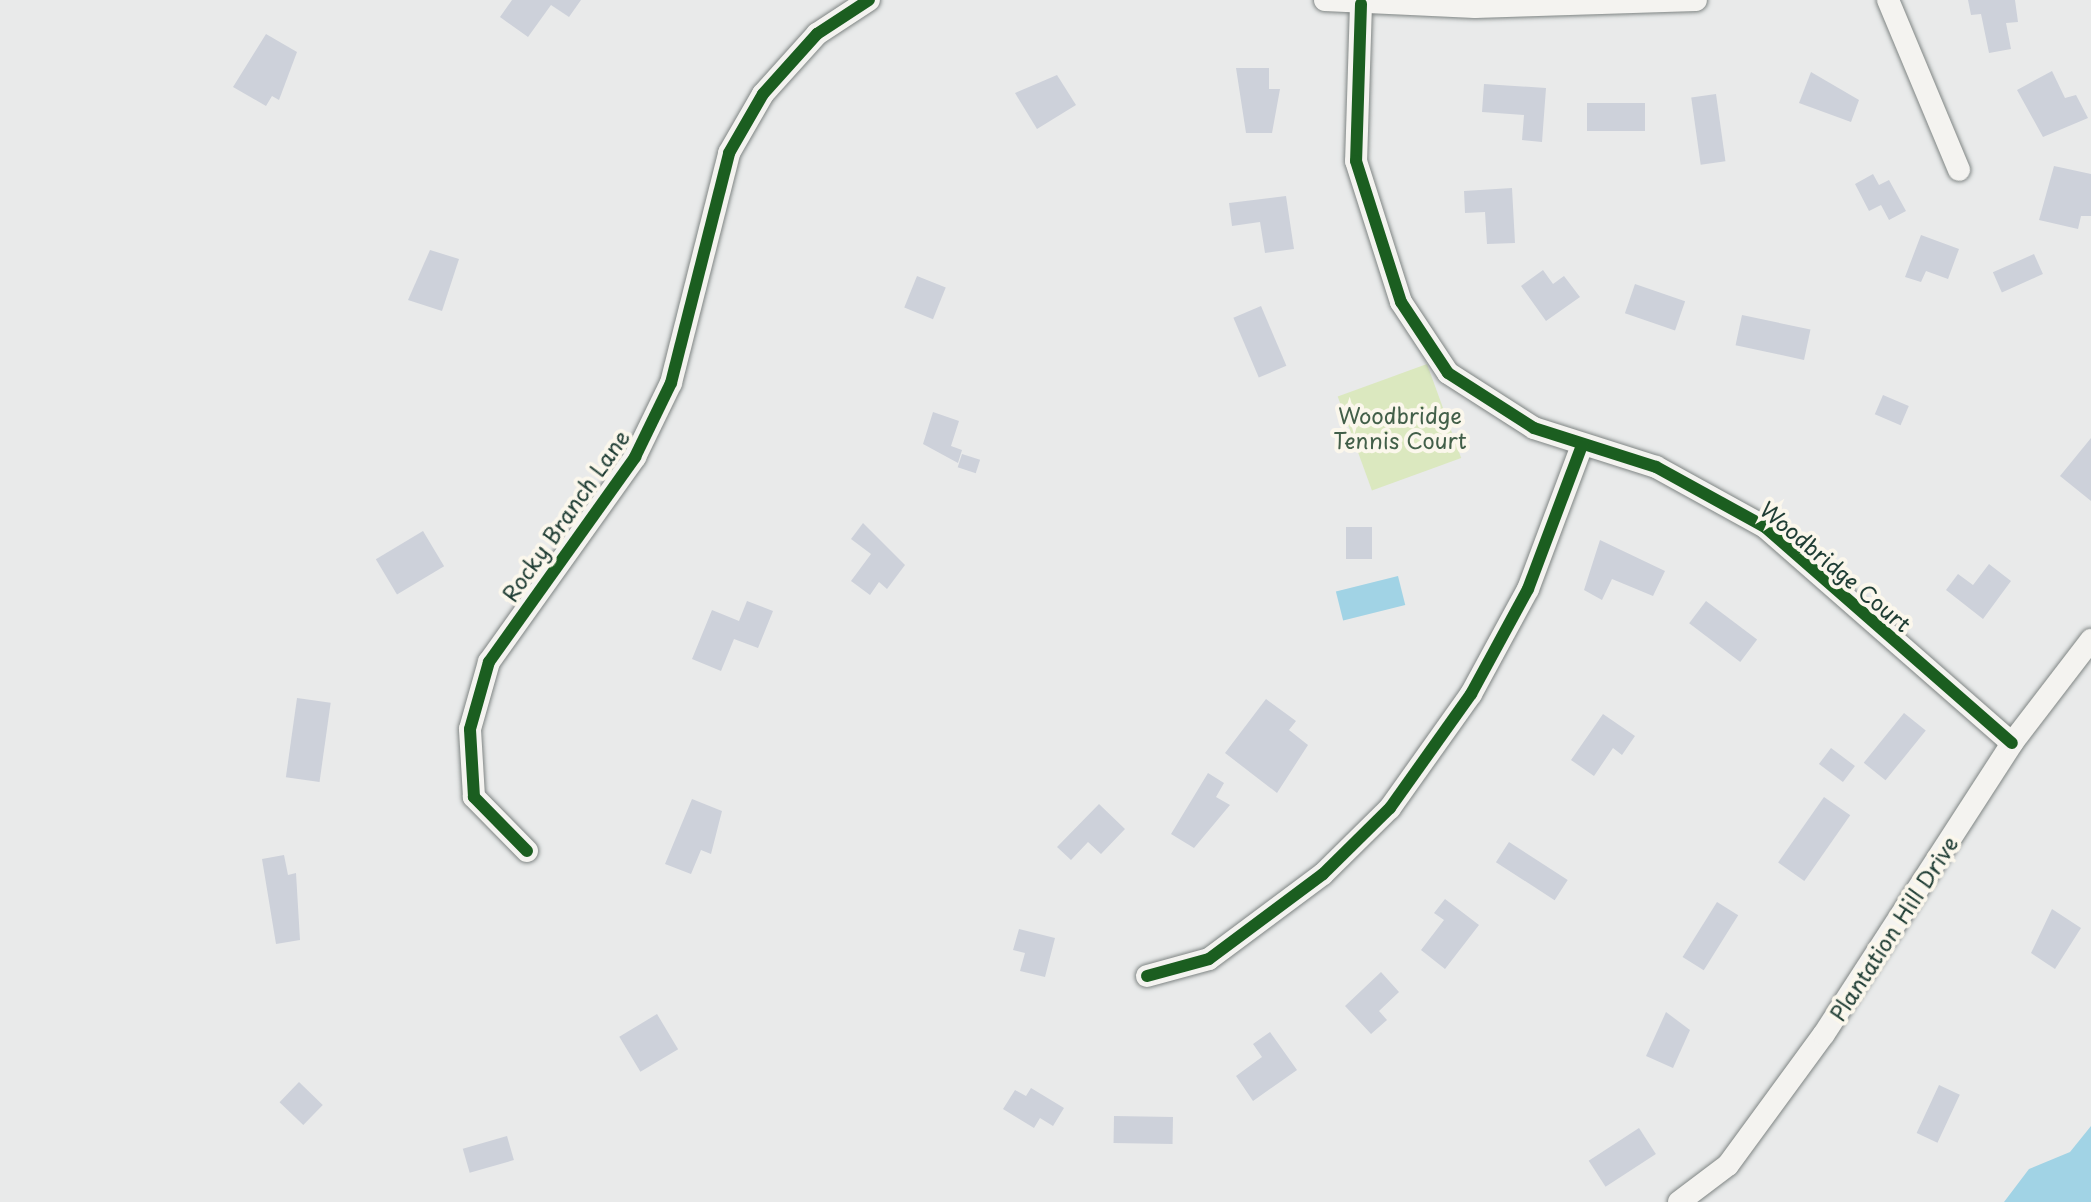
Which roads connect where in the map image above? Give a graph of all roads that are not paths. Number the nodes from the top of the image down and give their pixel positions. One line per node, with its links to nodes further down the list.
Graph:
1 (869, 0): 10 (street, Rocky Branch Lane)
2 (1325, 0): 5 (street)
3 (1696, 0): 5 (street)
4 (1888, 0): 6 (street)
5 (1361, 4): 7 (street, Woodbridge Court)
6 (1959, 170)
7 (1582, 445): 9 (street, Woodbridge Court); 11 (street)
8 (2091, 640): 9 (street, Plantation Hill Drive)
9 (2012, 743): 12 (street, Plantation Hill Drive)
10 (527, 851)
11 (1147, 976)
12 (1679, 1202)

